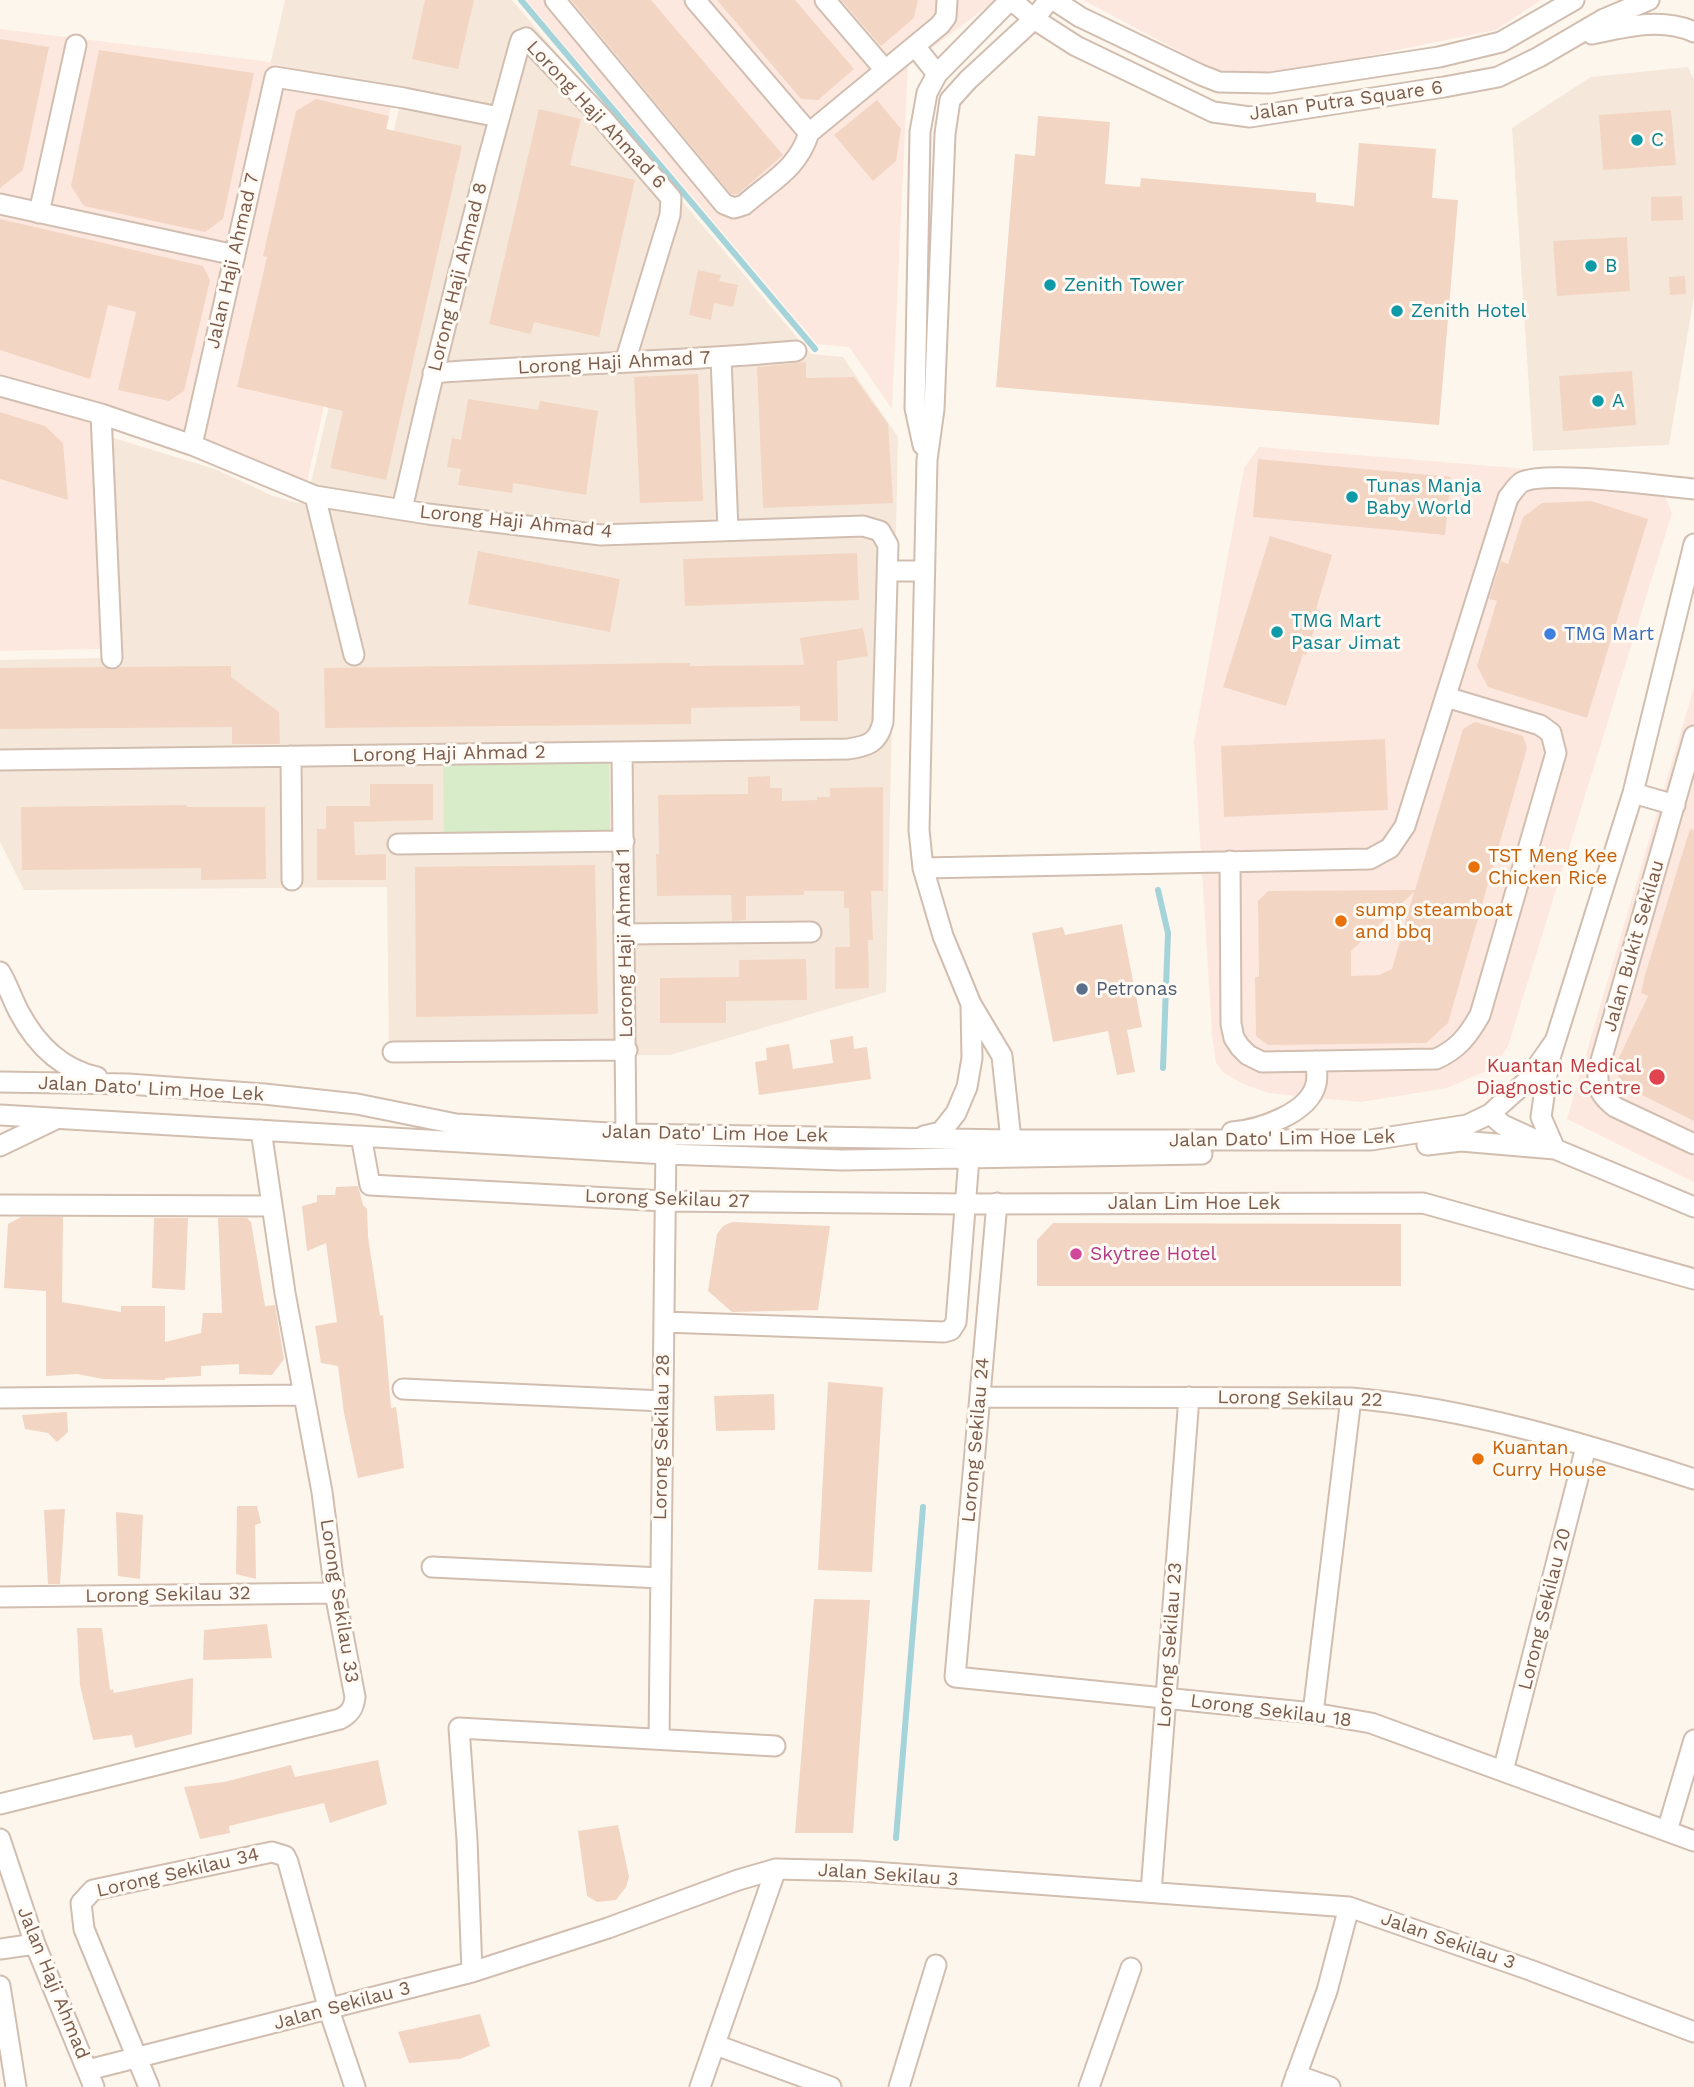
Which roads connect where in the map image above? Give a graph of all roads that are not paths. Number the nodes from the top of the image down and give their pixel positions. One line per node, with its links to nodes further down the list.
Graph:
1 (556, 0): 22 (street)
2 (695, 0): 22 (street)
3 (825, 0): 15 (street)
4 (947, 0): 13 (street)
5 (1010, 0): 9 (street, Jalan Putra Square 6); 16 (street)
6 (1052, 0): 9 (street); 17 (street, Jalan Putra Square 6)
7 (1574, 0): 18 (street, Jalan Putra Square 6)
8 (1649, 0): 11 (street, Jalan Putra Square 6)
9 (1034, 19): 19 (street, Jalan Putra Square 6); 33 (street)
10 (1694, 32): 11 (street)
11 (1567, 40): 21 (street, Jalan Putra Square 6)
12 (76, 45): 24 (street)
13 (915, 46): 15 (street); 16 (street)
14 (519, 47): 20 (street, Lorong Haji Ahmad 8); 28 (street, Lorong Haji Ahmad 6)
15 (885, 70): 22 (street)
16 (936, 74): 33 (street)
17 (1219, 82): 18 (street, Jalan Putra Square 6); 19 (street)
18 (1252, 83): 21 (street)
19 (1213, 113): 21 (street, Jalan Putra Square 6)
20 (499, 117): 25 (street, Jalan Haji Ahmad 7); 29 (street, Lorong Haji Ahmad 8)
21 (1250, 117)
22 (809, 133)
23 (0, 204): 24 (street)
24 (38, 212): 25 (street)
25 (235, 255): 32 (street, Jalan Haji Ahmad 7)
26 (796, 351): 27 (street, Lorong Haji Ahmad 7)
27 (721, 358): 28 (street, Lorong Haji Ahmad 7); 37 (street)
28 (625, 362): 29 (street, Lorong Haji Ahmad 7)
29 (433, 373): 36 (street, Lorong Haji Ahmad 8)
30 (0, 386): 31 (street, Lorong Haji Ahmad 4)
31 (101, 414): 32 (street, Lorong Haji Ahmad 4); 42 (street)
32 (192, 445): 35 (street, Lorong Haji Ahmad 4)
33 (927, 460): 40 (street)
34 (1694, 489): 43 (street)
35 (315, 496): 36 (street, Lorong Haji Ahmad 4); 41 (street)
36 (402, 509): 37 (street, Lorong Haji Ahmad 4)
37 (728, 530): 39 (street, Lorong Haji Ahmad 4)
38 (1694, 544): 49 (street, Jalan Dato' Lim Hoe Lek)
39 (888, 571): 40 (street); 44 (street, Lorong Haji Ahmad 4)
40 (925, 571): 54 (street)
41 (354, 655)
42 (112, 658)
43 (1446, 697): 53 (street); 63 (street)
44 (883, 722): 46 (street, Lorong Haji Ahmad 2)
45 (1694, 736): 50 (street, Jalan Bukit Sekilau)
46 (622, 752): 47 (street, Lorong Haji Ahmad 2); 51 (street, Lorong Haji Ahmad 1)
47 (291, 756): 48 (street, Lorong Haji Ahmad 2); 55 (street)
48 (0, 760)
49 (1633, 793): 50 (street); 60 (street, Jalan Dato' Lim Hoe Lek)
50 (1675, 805): 79 (street, Jalan Bukit Sekilau)
51 (624, 841): 52 (street); 57 (street, Lorong Haji Ahmad 1)
52 (398, 844)
53 (1230, 861): 54 (street); 63 (street)
54 (923, 868): 59 (street)
55 (292, 880)
56 (811, 932): 57 (street)
57 (625, 934): 61 (street, Lorong Haji Ahmad 1)
58 (0, 972): 66 (street)
59 (971, 1004): 74 (street); 75 (street)
60 (1555, 1041): 64 (street, Jalan Dato' Lim Hoe Lek); 69 (street, Jalan Dato' Lim Hoe Lek); 71 (street, Jalan Dato' Lim Hoe Lek)
61 (627, 1050): 62 (street); 72 (street, Lorong Haji Ahmad 1)
62 (393, 1052)
63 (1316, 1061): 76 (street)
64 (1549, 1061): 69 (street); 81 (street)
65 (0, 1082): 66 (street, Jalan Dato' Lim Hoe Lek)
66 (128, 1084): 72 (street, Jalan Dato' Lim Hoe Lek)
67 (0, 1115): 68 (street, Jalan Dato' Lim Hoe Lek)
68 (58, 1118): 70 (street, Jalan Dato' Lim Hoe Lek); 80 (street)
69 (1497, 1119): 71 (street, Jalan Dato' Lim Hoe Lek); 77 (street); 81 (street)
70 (261, 1130): 73 (street, Jalan Dato' Lim Hoe Lek); 87 (street, Lorong Sekilau 33)
71 (1433, 1132): 76 (street, Jalan Dato' Lim Hoe Lek)
72 (626, 1134): 78 (street, Jalan Dato' Lim Hoe Lek)
73 (361, 1136): 78 (street, Jalan Dato' Lim Hoe Lek); 83 (street, Lorong Sekilau 27)
74 (919, 1138): 75 (street, Jalan Dato' Lim Hoe Lek); 78 (street, Jalan Dato' Lim Hoe Lek)
75 (1011, 1140): 76 (street, Jalan Dato' Lim Hoe Lek)
76 (1126, 1141)
77 (1461, 1141): 81 (street); 82 (street, Jalan Dato' Lim Hoe Lek)
78 (666, 1144): 82 (street, Jalan Dato' Lim Hoe Lek); 83 (street, Lorong Sekilau 28)
79 (1694, 1144)
80 (0, 1146)
81 (1555, 1149): 88 (street)
82 (969, 1158): 85 (street)
83 (665, 1201): 85 (street, Lorong Sekilau 27); 90 (street, Lorong Sekilau 28)
84 (997, 1203): 85 (street, Jalan Lim Hoe Lek); 89 (street, Jalan Lim Hoe Lek); 93 (street, Lorong Sekilau 24)
85 (965, 1204): 90 (street)
86 (0, 1205): 87 (street)
87 (271, 1206): 92 (street, Lorong Sekilau 33)
88 (1694, 1207)
89 (1694, 1279)
90 (664, 1322): 97 (street, Lorong Sekilau 28)
91 (403, 1389): 97 (street)
92 (304, 1395): 95 (street); 102 (street, Lorong Sekilau 33)
93 (980, 1397): 94 (street, Lorong Sekilau 22); 104 (street, Lorong Sekilau 24)
94 (1189, 1397): 96 (street, Lorong Sekilau 22); 105 (street, Lorong Sekilau 23)
95 (0, 1398)
96 (1351, 1398): 98 (street, Lorong Sekilau 22); 106 (street)
97 (663, 1401): 101 (street, Lorong Sekilau 28)
98 (1586, 1447): 99 (street, Lorong Sekilau 22); 110 (street, Lorong Sekilau 20)
99 (1694, 1479)
100 (432, 1567): 101 (street)
101 (661, 1578): 107 (street, Lorong Sekilau 28)
102 (335, 1593): 103 (street, Lorong Sekilau 32); 111 (street, Lorong Sekilau 33)
103 (0, 1597)
104 (955, 1678): 105 (street, Lorong Sekilau 18)
105 (1166, 1698): 106 (street, Lorong Sekilau 18); 116 (street, Lorong Sekilau 23)
106 (1313, 1713): 110 (street, Lorong Sekilau 18)
107 (659, 1739): 109 (street); 122 (street)
108 (1694, 1740): 112 (street)
109 (775, 1746)
110 (1503, 1771): 112 (street, Lorong Sekilau 18)
111 (0, 1804)
112 (1667, 1831): 114 (street, Lorong Sekilau 18)
113 (0, 1839): 118 (street, Jalan Haji Ahmad)
114 (1694, 1841)
115 (776, 1869): 116 (street, Jalan Sekilau 3); 122 (street, Jalan Sekilau 3); 126 (street)
116 (1151, 1892): 117 (street, Jalan Sekilau 3)
117 (1349, 1906): 125 (street, Jalan Sekilau 3); 129 (street)
118 (35, 1944): 119 (street); 128 (street, Jalan Haji Ahmad)
119 (0, 1949)
120 (936, 1965): 135 (street)
121 (1131, 1968): 136 (street)
122 (472, 1972): 124 (street, Jalan Sekilau 3)
123 (0, 1986): 130 (street)
124 (329, 2010): 127 (street, Jalan Sekilau 3); 127 (street, Lorong Sekilau 34); 132 (street)
125 (1694, 2032)
126 (716, 2045): 133 (street); 134 (street)
127 (138, 2058): 128 (street, Jalan Sekilau 3); 131 (street)
128 (91, 2079)
129 (1294, 2081): 137 (street)
130 (16, 2087)
131 (149, 2087)
132 (355, 2087)
133 (700, 2087)
134 (831, 2087)
135 (899, 2087)
136 (1089, 2087)
137 (1330, 2087)

